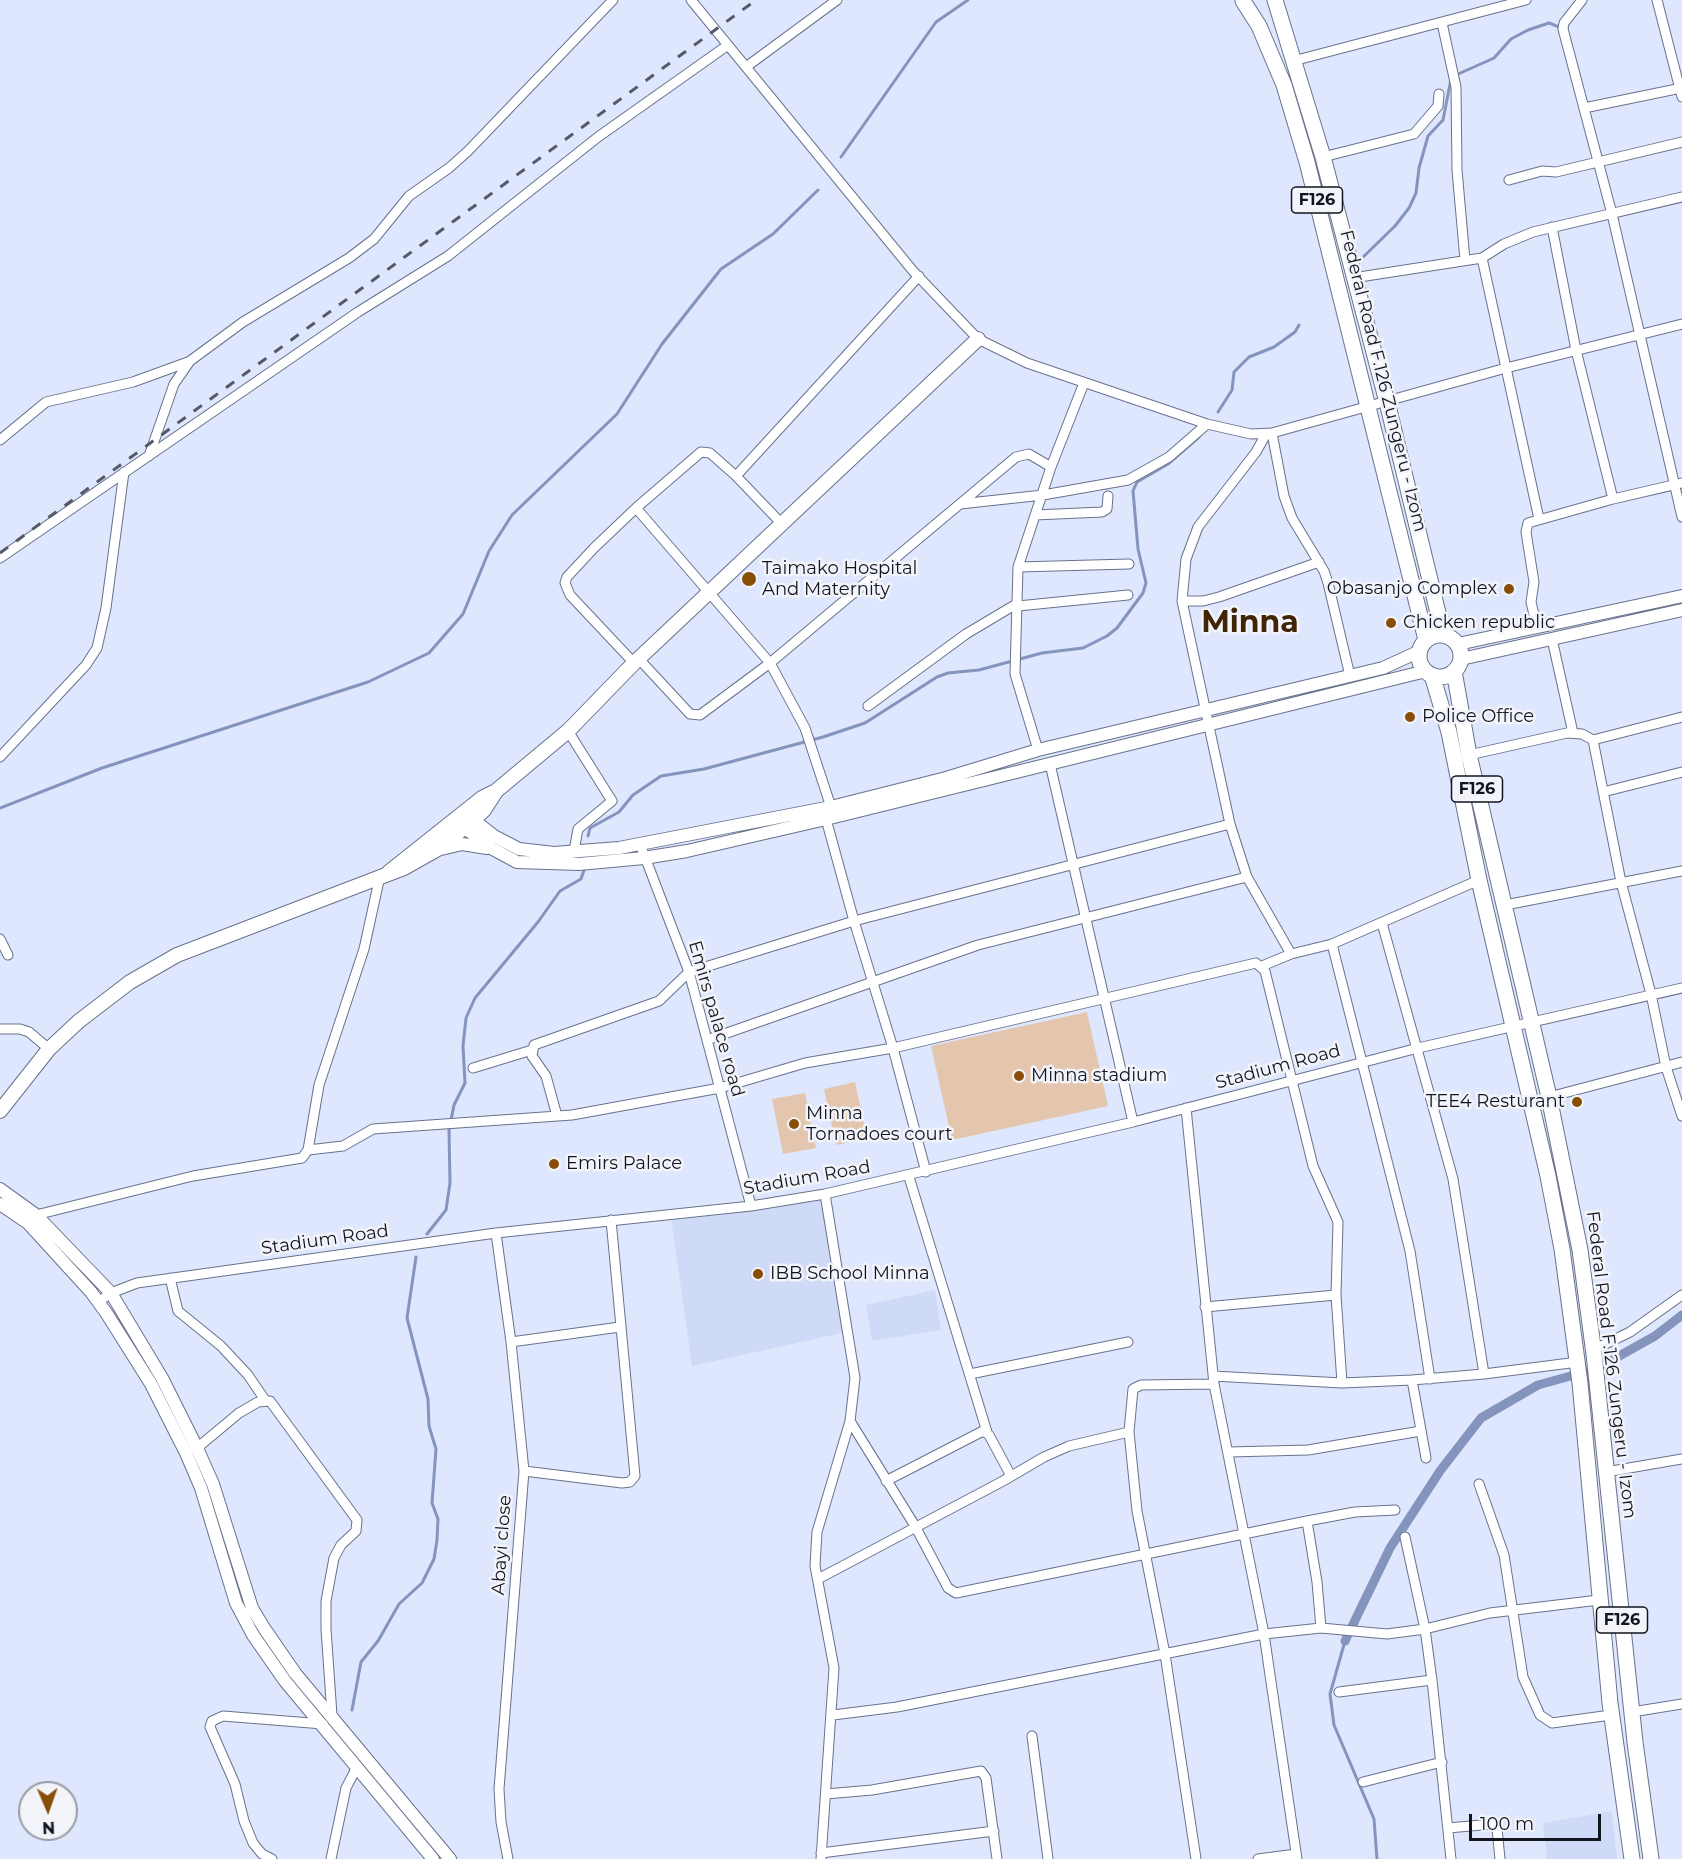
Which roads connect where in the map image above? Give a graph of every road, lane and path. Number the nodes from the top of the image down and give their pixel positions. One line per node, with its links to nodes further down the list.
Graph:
1 (613, 0): 32 (street)
2 (691, 0): 11 (street)
3 (837, 0): 13 (street)
4 (1243, 0): 5 (main road, F126); 36 (main road, Federal Road F.126 Zungeru - Izom / F126)
5 (1261, 0)
6 (1275, 0): 12 (main road, Federal Road F.126 Zungeru - Izom / F126)
7 (1526, 0): 10 (street)
8 (1582, 0): 16 (street)
9 (1657, 0): 14 (street)
10 (1442, 23): 12 (street); 25 (street)
11 (728, 45): 13 (street); 40 (street)
12 (1293, 61): 18 (main road, Federal Road F.126 Zungeru - Izom / F126)
13 (746, 67): 26 (street)
14 (1681, 91): 16 (street)
15 (1439, 94): 18 (street)
16 (1584, 108): 19 (street)
17 (1682, 142): 19 (street)
18 (1323, 157): 27 (main road, Federal Road F.126 Zungeru - Izom / F126)
19 (1597, 161): 20 (street); 22 (street)
20 (1509, 180)
21 (1682, 197): 22 (street)
22 (1612, 214): 23 (street); 29 (street)
23 (1552, 227): 24 (street); 31 (street)
24 (1482, 258): 25 (street); 33 (street)
25 (1465, 260): 27 (street)
26 (919, 276): 30 (street); 43 (street)
27 (1353, 278): 35 (main road, Federal Road F.126 Zungeru - Izom / F126)
28 (1682, 324): 29 (street)
29 (1639, 335): 31 (street); 44 (street)
30 (978, 339): 34 (street); 53 (main road)
31 (1576, 350): 33 (street); 47 (street)
32 (190, 361): 39 (street); 40 (street)
33 (1506, 368): 35 (street); 52 (street)
34 (1084, 383): 37 (street); 41 (street)
35 (1387, 402): 36 (street); 67 (main road, Federal Road F.126 Zungeru - Izom / F126)
36 (1369, 408): 38 (street); 66 (main road, Federal Road F.126 Zungeru - Izom / F126)
37 (1207, 424): 38 (street); 45 (street)
38 (1269, 433): 55 (street); 61 (street)
39 (0, 440)
40 (148, 456): 42 (street)
41 (1051, 467): 45 (street); 48 (street)
42 (124, 472): 54 (street); 81 (street)
43 (736, 476): 49 (street); 53 (street)
44 (1678, 484): 47 (street); 51 (street)
45 (1043, 495): 48 (street); 50 (street)
46 (1108, 496): 50 (street)
47 (1613, 499): 52 (street)
48 (959, 504): 69 (street)
49 (636, 508): 58 (street); 68 (street)
50 (1035, 515): 57 (street)
51 (1682, 517)
52 (1539, 519): 64 (street)
53 (782, 524): 58 (main road)
54 (0, 558)
55 (1319, 562): 61 (street); 71 (street)
56 (1129, 564): 57 (street)
57 (1018, 567): 62 (street)
58 (710, 593): 68 (main road); 69 (street)
59 (1128, 595): 62 (street)
60 (1682, 596): 64 (street)
61 (1182, 601): 73 (street)
62 (1018, 604): 72 (street); 79 (street)
63 (1682, 610): 65 (street)
64 (1537, 627): 67 (street)
65 (1552, 639): 67 (street); 77 (street)
66 (1423, 645): 67 (main road); 70 (main road, F126); 71 (street)
67 (1455, 653): 70 (main road); 80 (main road, Federal Road F.126 Zungeru - Izom / F126)
68 (636, 661): 69 (street); 76 (main road)
69 (770, 663): 85 (street)
70 (1429, 673): 75 (street); 97 (main road, Federal Road F.126 Zungeru - Izom / F126)
71 (1350, 676): 73 (street)
72 (868, 706)
73 (1206, 712): 75 (street); 79 (street)
74 (1682, 717): 78 (street)
75 (1209, 725): 82 (street); 87 (street)
76 (568, 731): 86 (main road); 91 (street)
77 (1573, 733): 78 (street); 80 (street)
78 (1593, 740): 84 (street)
79 (1038, 750): 85 (street)
80 (1469, 755): 99 (main road, Federal Road F.126 Zungeru - Izom / F126)
81 (0, 757)
82 (1050, 764): 85 (street); 93 (street)
83 (1682, 772): 84 (street)
84 (1603, 792): 98 (street)
85 (828, 813): 88 (street); 92 (street); 101 (street)
86 (464, 820): 89 (street); 90 (main road); 91 (street); 95 (main road)
87 (1230, 824): 93 (street); 96 (street)
88 (640, 844): 91 (street); 92 (street, Emirs palace road)
89 (491, 848): 90 (street); 92 (street)
90 (436, 850): 95 (main road)
91 (574, 851)
92 (644, 858): 108 (street, Emirs palace road)
93 (1073, 866): 100 (street); 101 (street)
94 (1682, 871): 98 (street)
95 (384, 874): 119 (main road); 133 (street)
96 (1247, 877): 100 (street); 105 (street)
97 (1479, 880): 102 (street); 114 (main road, Federal Road F.126 Zungeru - Izom / F126)
98 (1621, 882): 99 (street); 111 (street)
99 (1505, 905): 113 (main road, Federal Road F.126 Zungeru - Izom / F126)
100 (1085, 917): 109 (street); 112 (street)
101 (854, 921): 108 (street); 109 (street)
102 (1382, 923): 104 (street); 118 (street)
103 (0, 939): 106 (street)
104 (1332, 944): 105 (street); 121 (street)
105 (1291, 954): 107 (street)
106 (8, 955)
107 (1262, 966): 112 (street); 125 (street)
108 (689, 972): 116 (street, Emirs palace road); 120 (street)
109 (872, 980): 116 (street); 117 (street)
110 (1682, 988): 111 (street, Stadium Road)
111 (1651, 994): 113 (street, Stadium Road); 123 (street)
112 (1104, 999): 117 (street); 132 (street)
113 (1531, 1022): 114 (street, Stadium Road); 127 (main road, Federal Road F.126 Zungeru - Izom / F126)
114 (1511, 1027): 118 (street, Stadium Road); 153 (main road, Federal Road F.126 Zungeru - Izom / F126)
115 (0, 1029): 119 (street)
116 (707, 1040): 126 (street, Emirs palace road)
117 (893, 1048): 126 (street); 134 (street)
118 (1418, 1048): 121 (street, Stadium Road); 155 (street)
119 (49, 1049): 129 (main road)
120 (532, 1050): 124 (street); 130 (street)
121 (1364, 1062): 125 (street, Stadium Road); 156 (street)
122 (1682, 1062): 123 (street)
123 (1666, 1067): 127 (street); 131 (street)
124 (473, 1068)
125 (1291, 1082): 128 (street, Stadium Road); 145 (street)
126 (720, 1088): 130 (street); 139 (street, Emirs palace road)
127 (1549, 1097): 152 (main road, Federal Road F.126 Zungeru - Izom / F126)
128 (1186, 1108): 132 (street, Stadium Road); 148 (street)
129 (0, 1111)
130 (556, 1116): 133 (street)
131 (1682, 1116)
132 (1133, 1122): 134 (street, Stadium Road)
133 (308, 1150): 140 (street)
134 (926, 1172): 135 (street, Stadium Road)
135 (909, 1177): 137 (street, Stadium Road); 154 (street)
136 (0, 1182): 138 (street)
137 (825, 1194): 139 (street, Stadium Road); 161 (street)
138 (2, 1196): 140 (street); 147 (street)
139 (751, 1206): 141 (street, Stadium Road)
140 (36, 1215): 144 (street)
141 (611, 1220): 142 (street, Stadium Road); 149 (street)
142 (496, 1233): 143 (street, Stadium Road); 150 (street, Abayi close)
143 (170, 1278): 144 (street, Stadium Road); 160 (street)
144 (111, 1293): 147 (street, Stadium Road); 165 (street)
145 (1336, 1295): 148 (street); 159 (street)
146 (1682, 1295): 152 (street)
147 (98, 1302): 195 (street)
148 (1204, 1306): 157 (street)
149 (620, 1327): 150 (street); 169 (street)
150 (511, 1342): 169 (street, Abayi close)
151 (1128, 1342): 154 (street)
152 (1594, 1352): 170 (main road, Federal Road F.126 Zungeru - Izom / F126)
153 (1578, 1364): 155 (street); 176 (main road, Federal Road F.126 Zungeru - Izom / F126)
154 (970, 1374): 163 (street)
155 (1484, 1374): 156 (street)
156 (1430, 1379): 158 (street)
157 (1214, 1380): 159 (street); 164 (street); 166 (street)
158 (1412, 1380): 159 (street); 162 (street)
159 (1342, 1383)
160 (265, 1400): 165 (street); 195 (street)
161 (850, 1421): 172 (street); 182 (street)
162 (1421, 1431): 166 (street); 167 (street)
163 (987, 1432): 171 (street); 172 (street)
164 (1129, 1432): 171 (street); 181 (street)
165 (197, 1448): 195 (street)
166 (1229, 1452): 179 (street)
167 (1426, 1458)
168 (1682, 1459): 170 (street)
169 (524, 1471): 209 (street, Abayi close)
170 (1606, 1472): 174 (main road, Federal Road F.126 Zungeru - Izom / F126)
171 (1011, 1476): 178 (street)
172 (886, 1481): 178 (street)
173 (1479, 1484): 184 (street)
174 (1610, 1508): 176 (main road); 192 (main road, Federal Road F.126 Zungeru - Izom / F126)
175 (1395, 1510): 177 (street)
176 (1590, 1510): 183 (main road, Federal Road F.126 Zungeru - Izom / F126)
177 (1307, 1521): 179 (street); 185 (street)
178 (915, 1526): 181 (street); 182 (street)
179 (1245, 1535): 181 (street); 187 (street)
180 (1405, 1537): 186 (street)
181 (1145, 1556): 188 (street)
182 (818, 1579): 193 (street)
183 (1599, 1600): 184 (street); 194 (main road, Federal Road F.126 Zungeru - Izom / F126)
184 (1512, 1610): 186 (street); 194 (street)
185 (1321, 1628): 186 (street); 187 (street)
186 (1425, 1629): 189 (street)
187 (1264, 1634): 188 (street); 204 (street)
188 (1165, 1654): 193 (street); 212 (street)
189 (1432, 1680): 190 (street); 197 (street)
190 (1339, 1692)
191 (1682, 1704): 192 (street)
192 (1632, 1712): 217 (main road, Federal Road F.126 Zungeru - Izom / F126)
193 (832, 1715): 200 (street)
194 (1611, 1715): 216 (main road, Federal Road F.126 Zungeru - Izom / F126)
195 (327, 1720): 198 (street); 205 (street); 208 (street)
196 (1032, 1736): 211 (street)
197 (1442, 1762): 199 (street); 201 (street)
198 (357, 1767): 206 (street); 207 (street)
199 (1363, 1782)
200 (826, 1794): 202 (street); 203 (street)
201 (1448, 1828): 214 (street); 215 (street)
202 (994, 1831): 203 (street); 210 (street)
203 (821, 1856)
204 (1297, 1856): 213 (street)
205 (272, 1859)
206 (331, 1859)
207 (433, 1859)
208 (450, 1859)
209 (508, 1859)
210 (997, 1859)
211 (1048, 1859)
212 (1196, 1859)
213 (1258, 1859)
214 (1451, 1859)
215 (1500, 1859)
216 (1632, 1859)
217 (1651, 1859)

